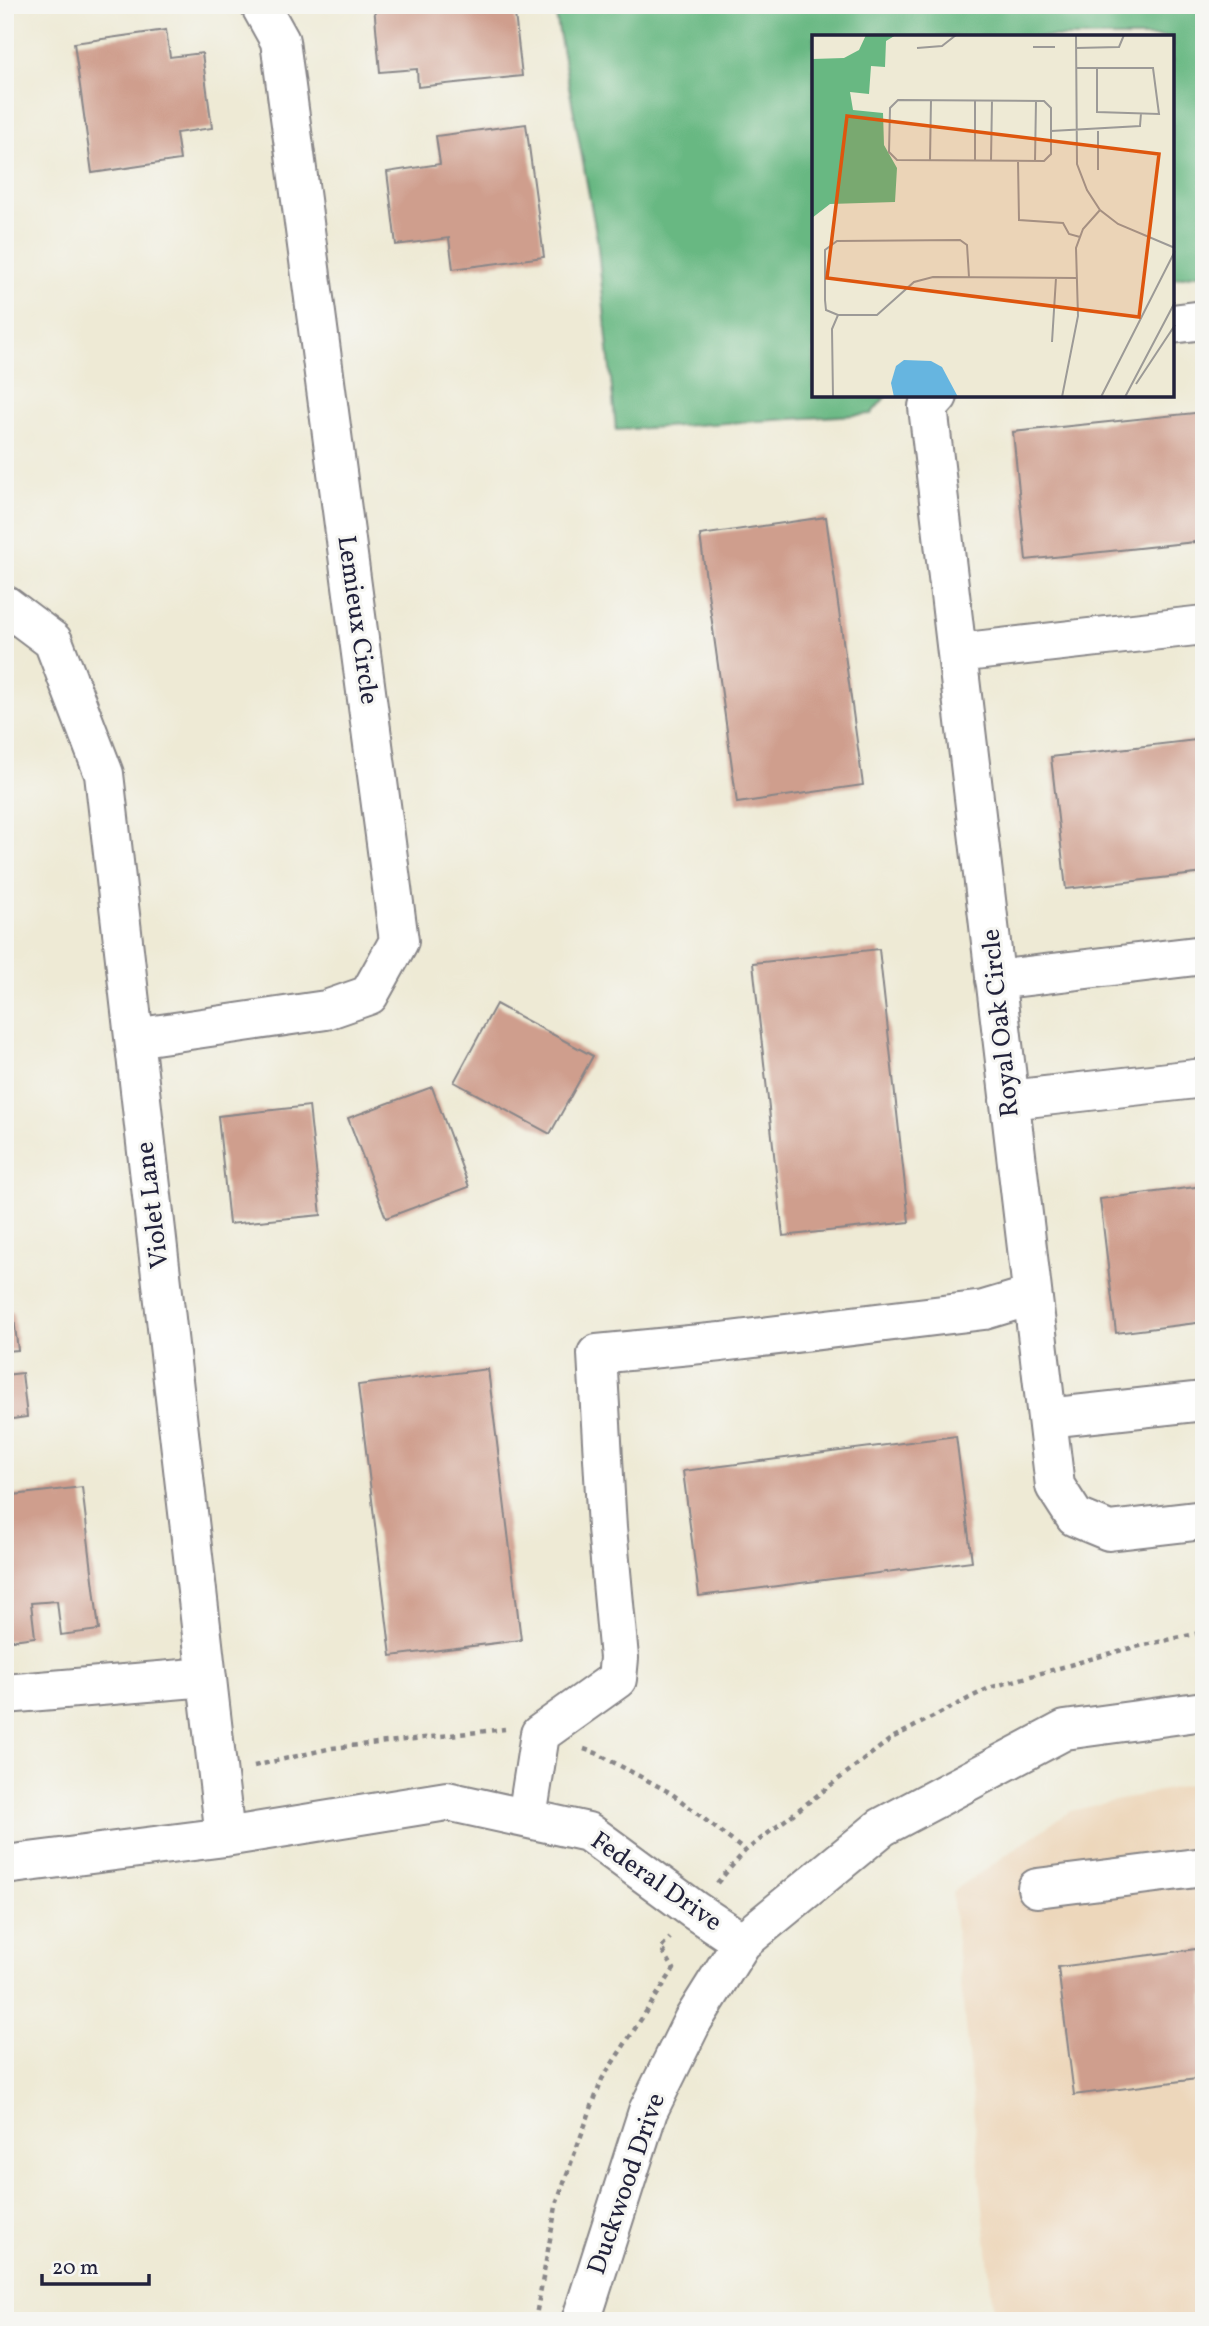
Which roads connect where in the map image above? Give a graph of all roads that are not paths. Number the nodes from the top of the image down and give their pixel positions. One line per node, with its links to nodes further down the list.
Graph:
1 (260, 5): 10 (street, Lemieux Circle)
2 (1204, 320): 3 (street)
3 (1174, 324)
4 (937, 397): 7 (street, Royal Oak Circle)
5 (5, 605): 10 (street, Violet Lane)
6 (1204, 625): 7 (street)
7 (957, 653): 9 (street, Royal Oak Circle)
8 (1204, 956): 9 (street)
9 (995, 980): 12 (street, Royal Oak Circle)
10 (134, 1038): 17 (street, Violet Lane)
11 (1204, 1078): 12 (street)
12 (1009, 1100): 13 (street, Royal Oak Circle)
13 (1031, 1296): 15 (street, Royal Oak Circle); 20 (street)
14 (1204, 1401): 15 (street)
15 (1047, 1419): 16 (street, Royal Oak Circle)
16 (1204, 1520)
17 (207, 1677): 18 (street); 21 (street, Violet Lane)
18 (5, 1694)
19 (1204, 1712): 25 (street, Federal Drive)
20 (527, 1818): 21 (street, Federal Drive); 25 (street, Federal Drive)
21 (225, 1837): 22 (street, Federal Drive)
22 (5, 1865)
23 (1204, 1867): 24 (street)
24 (1037, 1888)
25 (742, 1942): 26 (street, Duckwood Drive)
26 (581, 2321)

